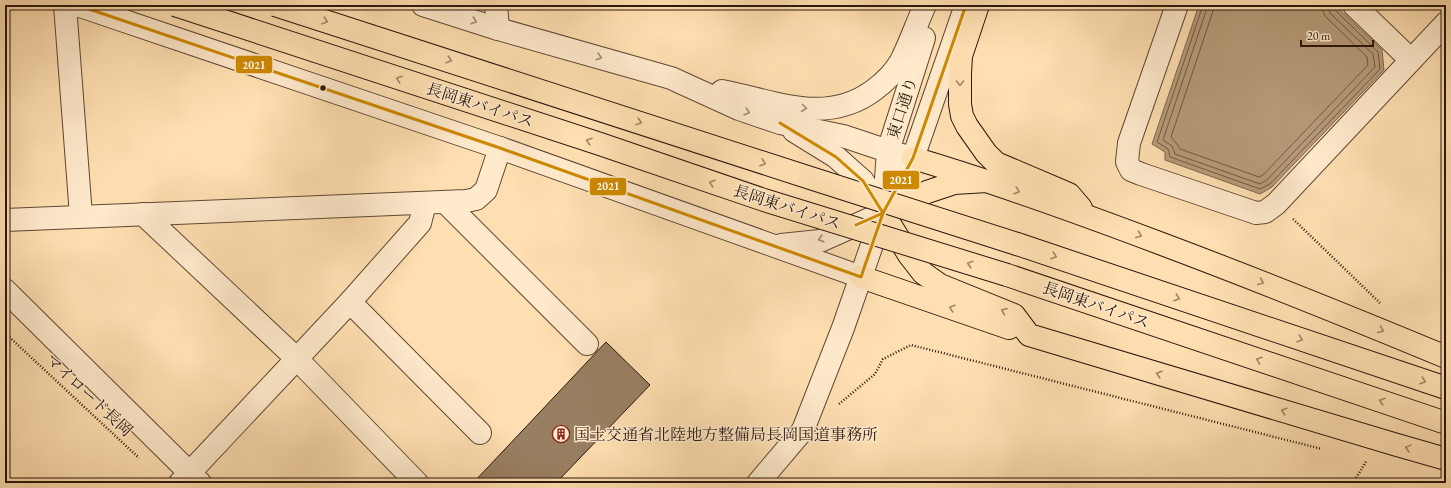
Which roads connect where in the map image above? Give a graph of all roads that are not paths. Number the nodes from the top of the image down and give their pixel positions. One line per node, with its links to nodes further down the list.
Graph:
1 (65, 5): 26 (street)
2 (77, 5): 18 (street)
3 (175, 5): 37 (highway, 長岡東バイパス, one-way to 3, bridge)
4 (275, 5): 36 (highway, 長岡東バイパス, one-way to 36, bridge)
5 (424, 5): 14 (street, one-way to 14)
6 (496, 5): 14 (street)
7 (925, 5): 16 (street, one-way to 7)
8 (935, 5): 19 (street, 東口通り)
9 (966, 5): 20 (street, 東口通り)
10 (978, 5): 25 (highway, one-way to 25)
11 (1177, 5): 15 (street)
12 (1354, 5): 15 (street)
13 (1446, 23): 15 (street)
14 (498, 29): 16 (street, one-way to 16)
15 (1411, 60)
16 (671, 78): 17 (street, one-way to 17)
17 (780, 123): 19 (street); 23 (street)
18 (500, 148): 22 (street); 28 (street)
19 (888, 151): 20 (street); 23 (street, 東口通り)
20 (913, 158): 21 (highway); 23 (street, 東口通り)
21 (987, 181): 23 (highway); 25 (highway, one-way to 25)
22 (435, 203): 24 (street); 31 (street); 33 (street)
23 (883, 213): 28 (street, one-way to 28); 29 (street, 東口通り); 32 (highway, one-way to 23)
24 (143, 214): 26 (street); 35 (street)
25 (1087, 215): 34 (highway, one-way to 34)
26 (81, 216): 27 (street)
27 (5, 220)
28 (776, 246): 29 (street)
29 (861, 277): 32 (highway, one-way to 29); 42 (street, 東口通り)
30 (5, 290): 40 (street)
31 (350, 302): 35 (street); 38 (street)
32 (1029, 335): 39 (highway, one-way to 32)
33 (587, 344)
34 (1446, 357)
35 (297, 358): 40 (street); 41 (street)
36 (1446, 388)
37 (1446, 423)
38 (480, 433)
39 (1446, 459)
40 (190, 480)
41 (417, 483)
42 (758, 483)

